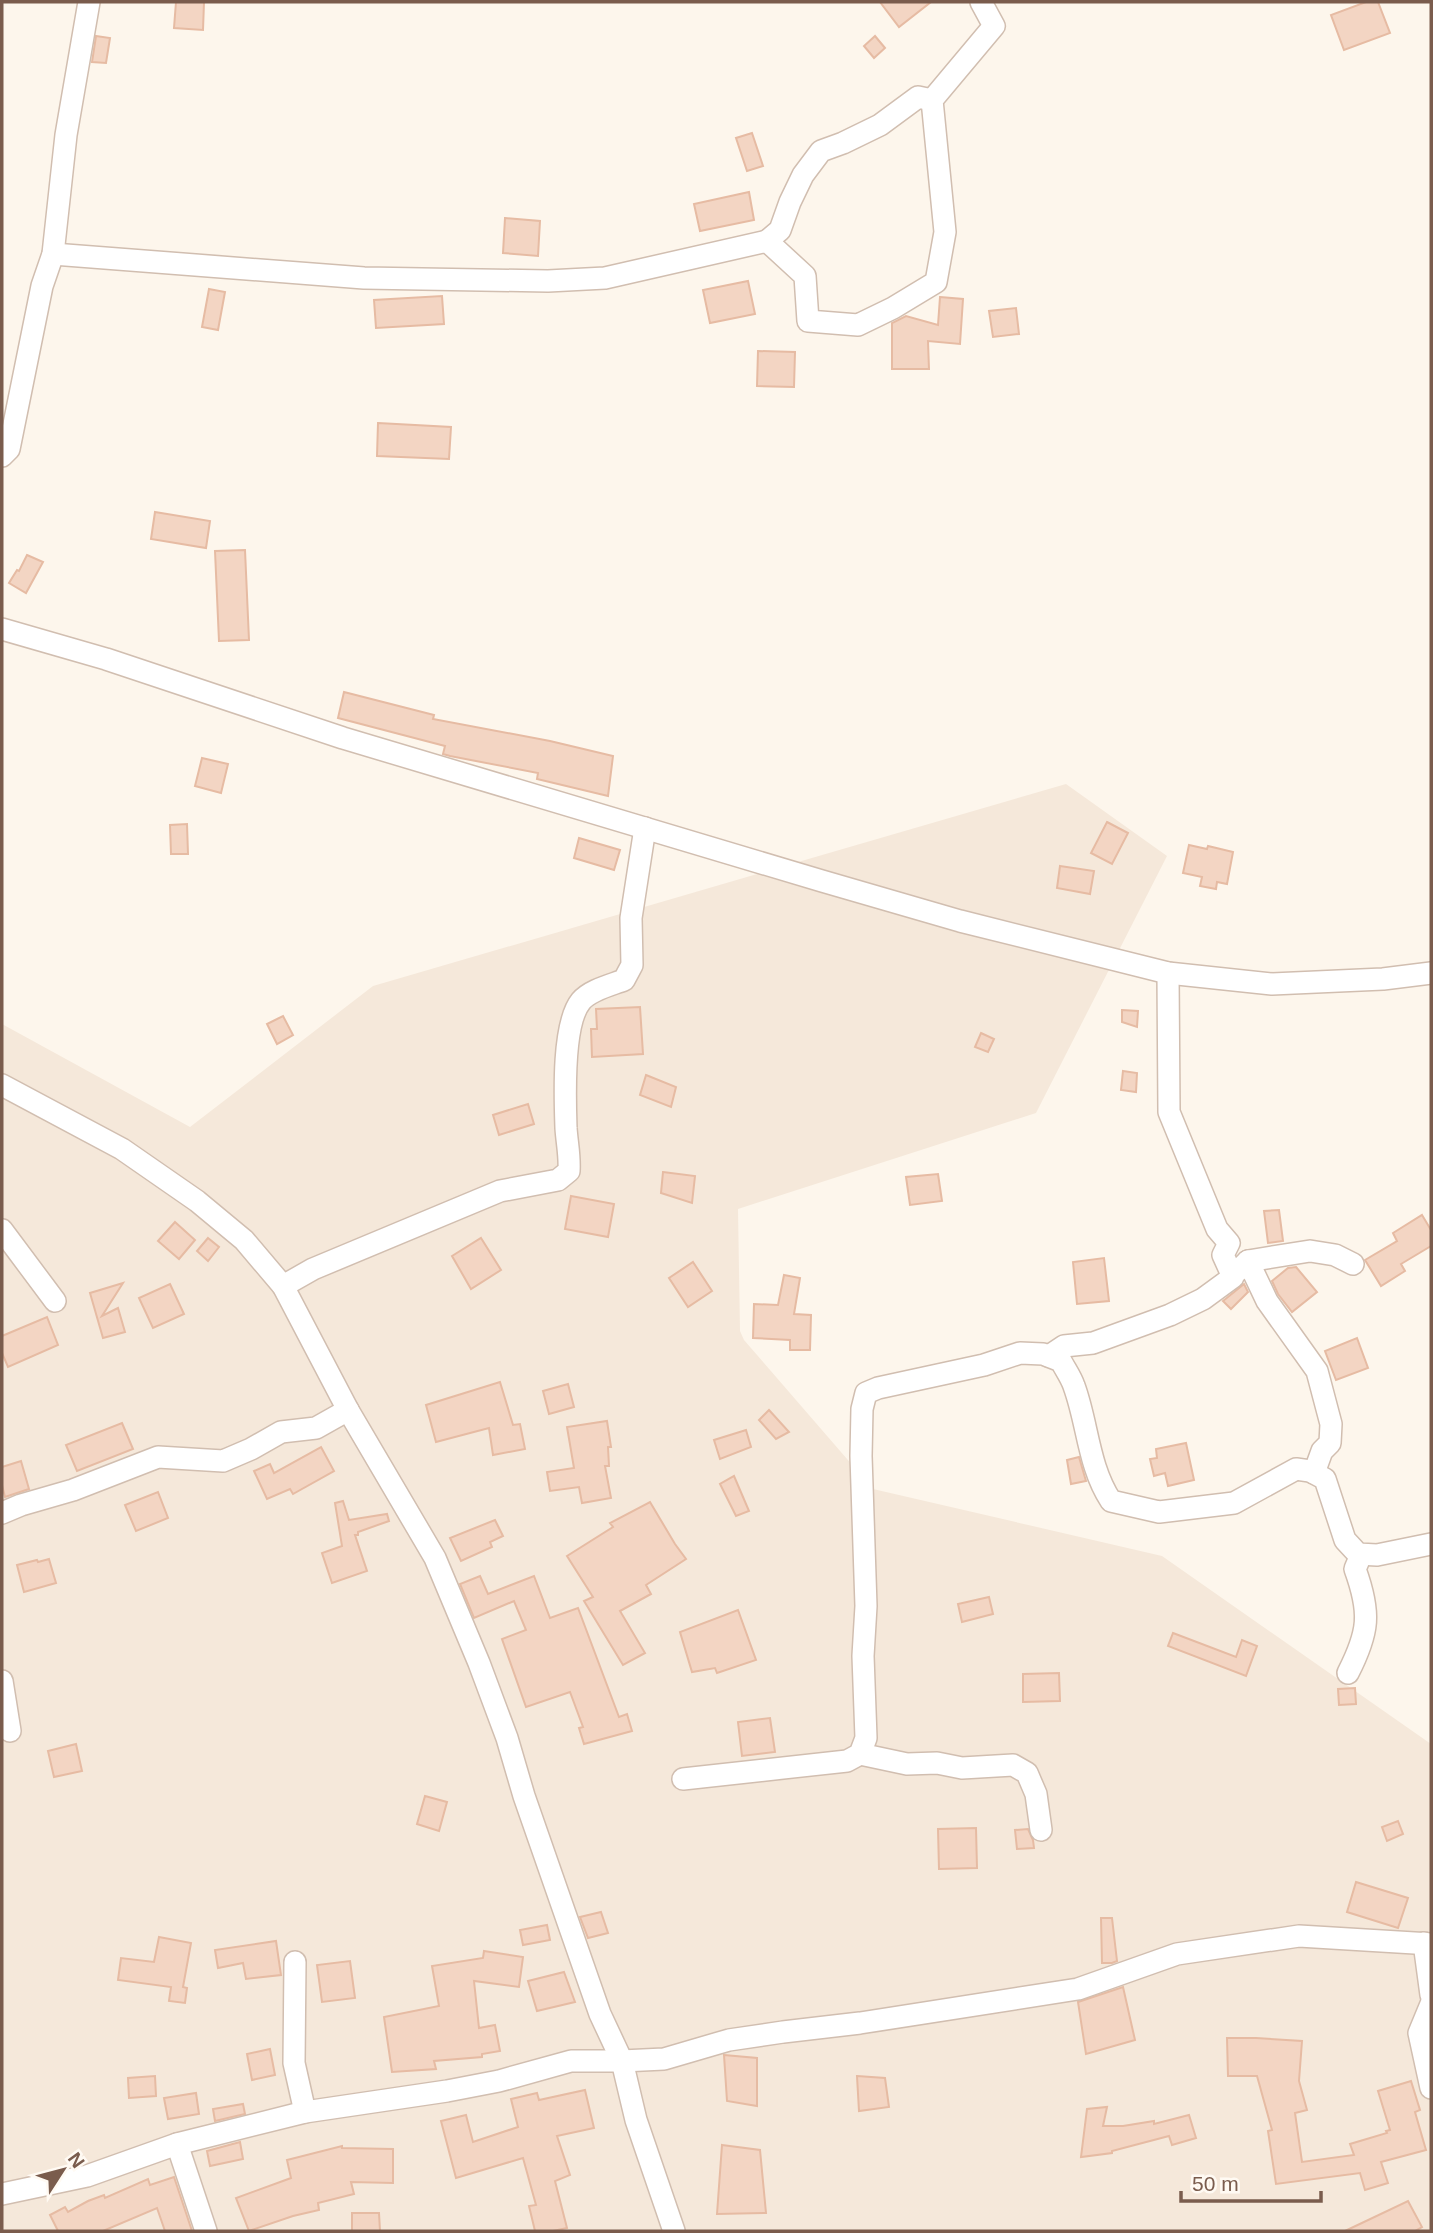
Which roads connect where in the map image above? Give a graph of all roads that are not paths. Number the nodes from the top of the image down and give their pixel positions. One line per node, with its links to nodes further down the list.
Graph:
1 (89, 2): 5 (street)
2 (981, 2): 3 (street)
3 (932, 100): 4 (street); 4 (street)
4 (767, 242): 5 (street)
5 (53, 254): 6 (street)
6 (2, 456)
7 (2, 629): 8 (street)
8 (645, 828): 9 (street); 16 (street)
9 (1168, 973): 10 (street); 15 (street)
10 (1431, 973)
11 (2, 1085): 16 (street)
12 (2, 1230): 17 (street)
13 (1248, 1261): 14 (street); 15 (street); 20 (street)
14 (1353, 1264)
15 (1233, 1277): 18 (street)
16 (283, 1286): 19 (street)
17 (55, 1301)
18 (1049, 1356): 20 (street); 27 (street)
19 (348, 1410): 21 (street); 34 (street)
20 (1314, 1472): 23 (street)
21 (2, 1513)
22 (1431, 1544): 23 (street)
23 (1361, 1555): 24 (street)
24 (1348, 1673)
25 (2, 1681): 26 (street)
26 (10, 1731)
27 (860, 1754): 28 (street); 29 (street)
28 (683, 1779)
29 (1041, 1830)
30 (1428, 1943): 32 (street); 34 (street)
31 (295, 1962): 36 (street)
32 (1431, 1995)
33 (1431, 2004): 35 (street)
34 (622, 2061): 36 (street); 40 (street)
35 (1431, 2088)
36 (304, 2112): 37 (street)
37 (177, 2144): 38 (street); 39 (street)
38 (2, 2194)
39 (206, 2231)
40 (674, 2231)

